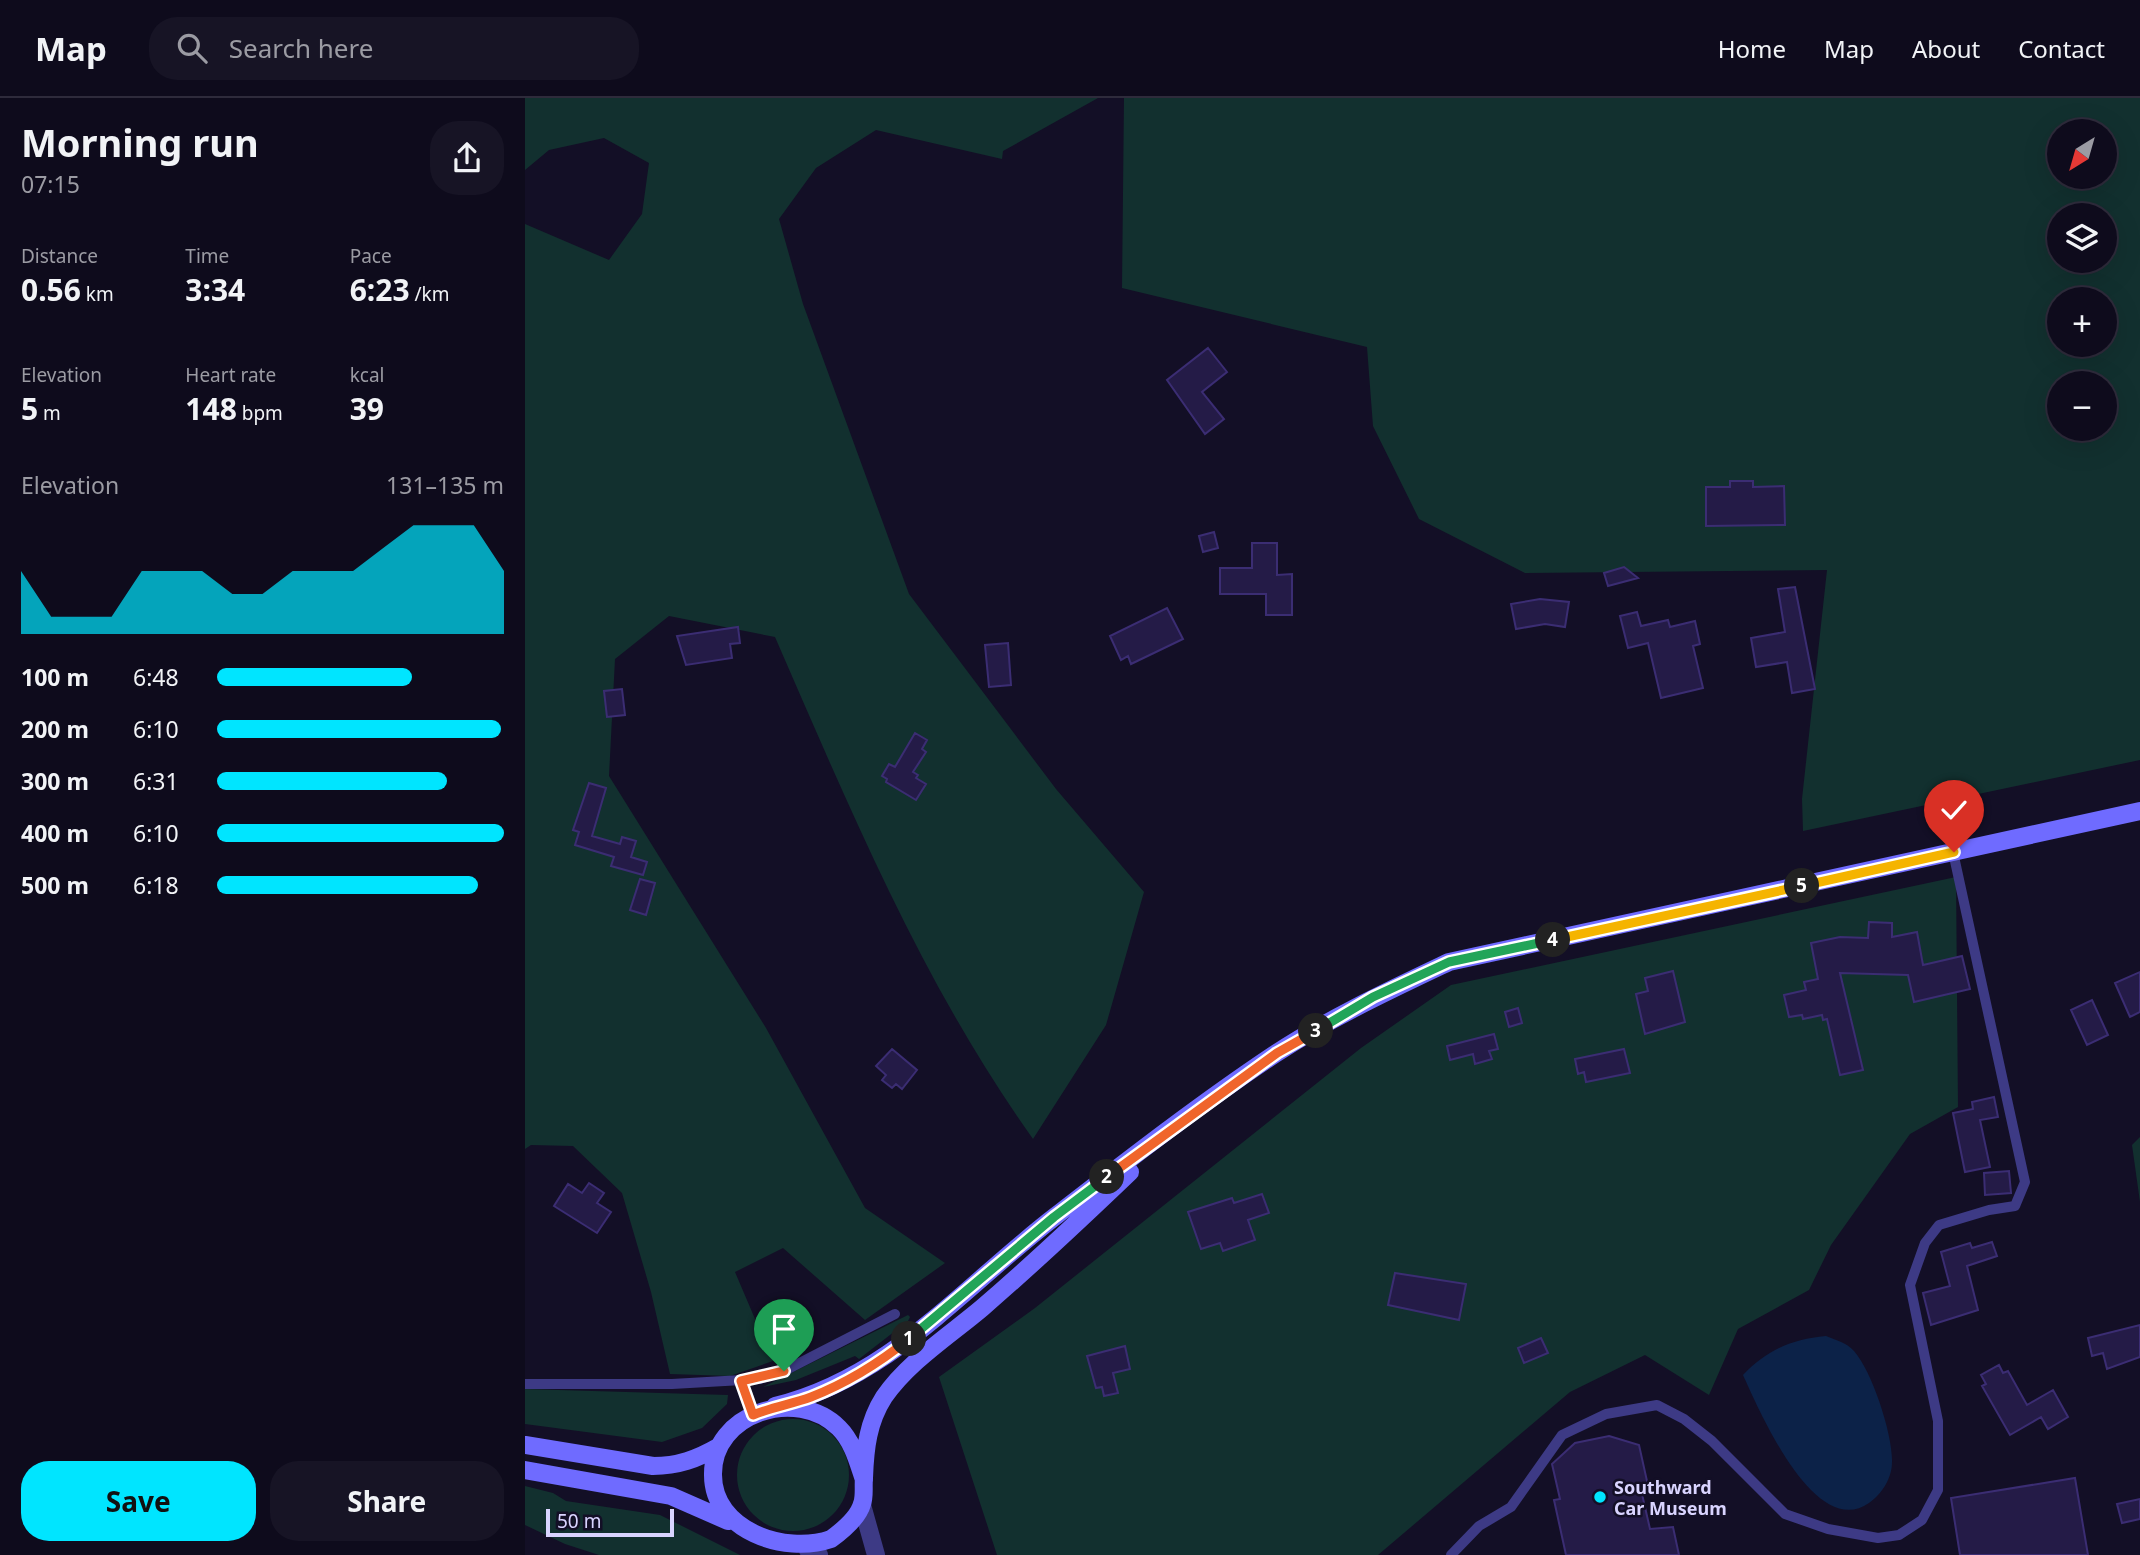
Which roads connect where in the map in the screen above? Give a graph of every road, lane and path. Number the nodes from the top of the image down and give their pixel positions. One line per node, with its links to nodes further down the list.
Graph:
1 (2140, 811): 2 (main road)
2 (1954, 852): 3 (main road); 17 (lane)
3 (1188, 1116): 7 (main road); 12 (main road)
4 (895, 1314): 5 (lane)
5 (741, 1381): 6 (lane); 8 (lane)
6 (525, 1384)
7 (775, 1406): 8 (main road); 12 (main road)
8 (753, 1415): 10 (main road)
9 (525, 1445): 10 (main road)
10 (718, 1447): 14 (main road)
11 (525, 1470): 14 (main road)
12 (864, 1480): 13 (main road)
13 (862, 1505): 15 (main road); 16 (street)
14 (729, 1521): 15 (main road)
15 (813, 1553)
16 (876, 1555)
17 (1451, 1555)

